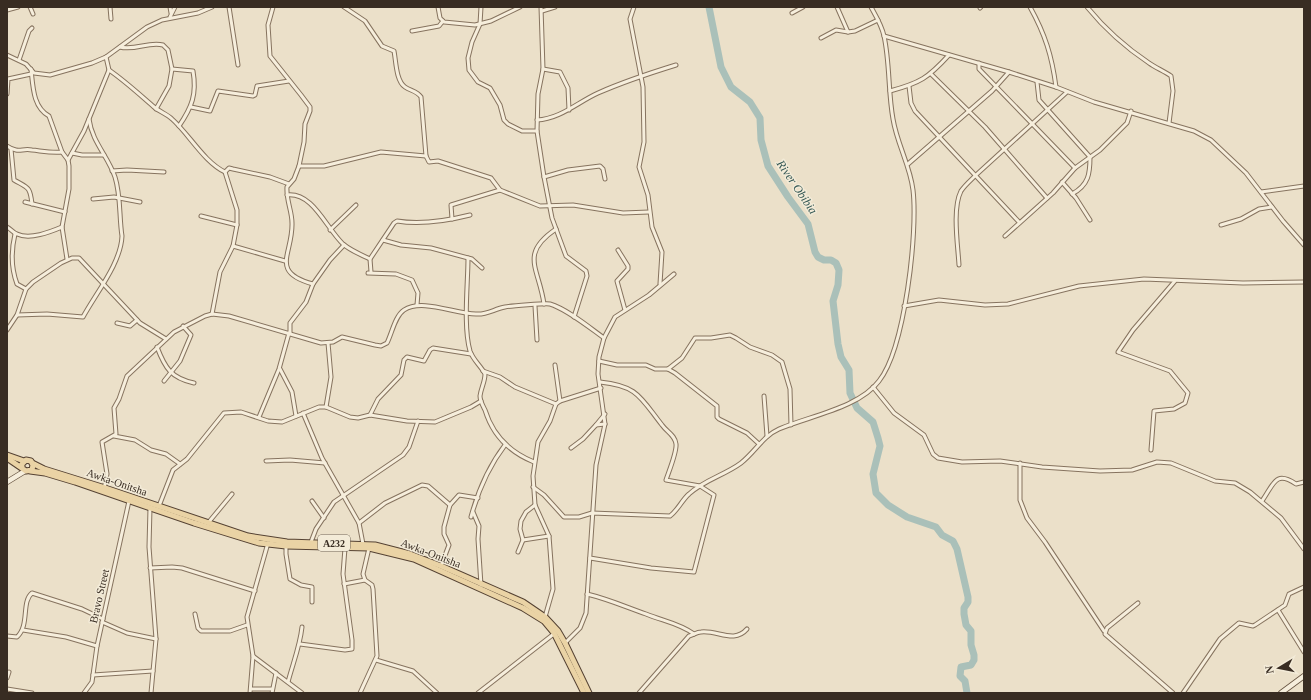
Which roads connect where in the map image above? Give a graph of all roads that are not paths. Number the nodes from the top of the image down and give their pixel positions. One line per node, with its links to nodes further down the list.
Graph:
1 (18, 7): 21 (street)
2 (30, 7): 24 (street)
3 (110, 7): 26 (street)
4 (170, 7): 25 (street)
5 (176, 7): 25 (street)
6 (212, 7): 25 (street)
7 (229, 7): 41 (street)
8 (273, 7): 51 (street)
9 (344, 7): 78 (street)
10 (438, 7): 28 (street)
11 (481, 7): 29 (street)
12 (520, 7): 29 (street)
13 (541, 7): 22 (street)
14 (554, 7): 22 (street)
15 (634, 7): 50 (street)
16 (803, 7): 23 (street)
17 (838, 7): 32 (street)
18 (871, 7): 27 (street)
19 (1030, 7): 55 (street)
20 (1087, 7): 68 (street)
21 (7, 10)
22 (542, 11): 45 (street)
23 (792, 13)
24 (33, 14)
25 (171, 15): 35 (street)
26 (111, 19)
27 (878, 20): 32 (street); 33 (street)
28 (443, 21): 29 (street); 31 (street)
29 (480, 24): 70 (street)
30 (32, 28): 39 (street)
31 (412, 31)
32 (848, 32): 34 (street)
33 (884, 36): 37 (street); 56 (street)
34 (821, 38)
35 (120, 47): 38 (street); 44 (street)
36 (7, 55): 39 (street)
37 (949, 55): 40 (street); 49 (street)
38 (106, 57): 43 (street); 46 (street)
39 (19, 60): 43 (street)
40 (979, 63): 47 (street); 54 (street)
41 (238, 65)
42 (676, 65): 50 (street)
43 (31, 69): 48 (street)
44 (172, 69): 59 (street); 60 (street)
45 (543, 69): 61 (street); 66 (street)
46 (109, 70): 60 (street); 65 (street)
47 (1009, 72): 52 (street); 54 (street)
48 (31, 74): 58 (street); 75 (street)
49 (931, 74): 53 (street); 62 (street)
50 (641, 76): 61 (street); 107 (street)
51 (289, 80): 59 (street); 82 (street)
52 (1038, 82): 55 (street); 63 (street)
53 (909, 86): 56 (street); 71 (street)
54 (996, 86): 62 (street); 67 (street)
55 (1056, 87): 57 (street)
56 (890, 91): 81 (street)
57 (1067, 92): 63 (street); 64 (street)
58 (7, 94)
59 (191, 107): 69 (street)
60 (156, 109): 69 (street)
61 (569, 110): 66 (street)
62 (969, 110): 71 (street); 74 (street)
63 (1047, 110): 67 (street); 79 (street)
64 (1131, 111): 68 (street); 79 (street)
65 (89, 119): 76 (street); 77 (street)
66 (537, 120): 70 (street)
67 (1032, 123): 74 (street); 83 (street)
68 (1169, 123): 94 (street)
69 (179, 126): 86 (street)
70 (537, 131): 88 (street)
71 (940, 137): 81 (street); 87 (street)
72 (7, 146): 73 (street)
73 (11, 149): 75 (street); 102 (street)
74 (1004, 150): 87 (street); 98 (street)
75 (62, 152): 80 (street)
76 (72, 152): 77 (street); 80 (street)
77 (104, 155): 84 (street)
78 (426, 156): 82 (street); 93 (street)
79 (1090, 157): 83 (street); 95 (street)
80 (68, 160): 106 (street)
81 (908, 164): 142 (street)
82 (299, 166): 91 (street)
83 (1075, 168): 90 (street)
84 (112, 171): 85 (street); 97 (street)
85 (164, 172)
86 (225, 172): 91 (street); 113 (street)
87 (976, 175): 112 (street); 130 (street)
88 (544, 177): 89 (street); 104 (street)
89 (605, 179)
90 (1062, 182): 95 (street); 98 (street)
91 (289, 184): 96 (street)
92 (1304, 186): 94 (street)
93 (500, 190): 104 (street); 110 (street)
94 (1261, 192): 105 (street)
95 (1072, 194): 111 (street)
96 (287, 195): 118 (street); 129 (street)
97 (118, 198): 99 (street); 101 (street); 135 (street)
98 (1048, 198): 112 (street)
99 (93, 199)
100 (25, 202): 102 (street)
101 (140, 202)
102 (32, 204): 106 (street)
103 (356, 205): 118 (street)
104 (549, 206): 107 (street); 117 (street)
105 (1272, 207): 114 (street); 123 (street)
106 (65, 212): 116 (street)
107 (649, 212): 137 (street)
108 (201, 216): 113 (street)
109 (470, 216): 110 (street)
110 (452, 219): 121 (street)
111 (1090, 220)
112 (1019, 222): 120 (street)
113 (237, 224): 124 (street)
114 (1221, 225)
115 (7, 227): 119 (street)
116 (62, 227): 119 (street); 127 (street)
117 (556, 229): 139 (street); 147 (street)
118 (330, 230): 122 (street)
119 (15, 234): 138 (street)
120 (1005, 236)
121 (383, 240): 126 (street); 128 (street)
122 (344, 245): 128 (street); 136 (street)
123 (1304, 245)
124 (233, 246): 129 (street); 144 (street)
125 (618, 250): 143 (street)
126 (468, 258): 131 (street); 145 (street)
127 (68, 259): 135 (street); 138 (street)
128 (370, 259): 140 (street)
129 (285, 261): 136 (street)
130 (959, 266)
131 (482, 268)
132 (674, 274): 137 (street)
133 (1175, 281): 134 (street); 142 (street); 189 (street)
134 (1304, 282)
135 (102, 284): 146 (street); 148 (street)
136 (313, 284): 152 (street)
137 (660, 284): 143 (street)
138 (26, 289): 146 (street)
139 (544, 304): 141 (street); 147 (street)
140 (417, 305): 145 (street); 156 (street)
141 (535, 306): 145 (street); 155 (street)
142 (904, 306): 168 (street)
143 (625, 310): 153 (street)
144 (212, 314): 150 (street); 152 (street)
145 (467, 314): 158 (street)
146 (17, 315): 151 (street)
147 (574, 317): 153 (street)
148 (137, 320): 149 (street); 154 (street)
149 (117, 323)
150 (183, 326): 154 (street); 164 (street)
151 (7, 330)
152 (289, 333): 156 (street); 161 (street)
153 (604, 338): 159 (street)
154 (166, 339): 157 (street)
155 (537, 340)
156 (328, 343): 174 (street)
157 (157, 347): 164 (street); 184 (street)
158 (471, 354): 163 (street); 177 (street)
159 (599, 361): 162 (street); 166 (street)
160 (555, 365): 172 (street)
161 (279, 369): 178 (street); 179 (street)
162 (668, 370): 183 (street); 186 (street)
163 (483, 371): 171 (street); 173 (street)
164 (171, 374): 165 (street); 167 (street)
165 (164, 381)
166 (600, 382): 169 (street); 202 (street)
167 (194, 383)
168 (873, 387): 183 (street); 197 (street)
169 (602, 388): 172 (street); 176 (street)
170 (764, 396): 185 (street)
171 (481, 401): 180 (street); 187 (street)
172 (560, 401): 173 (street)
173 (556, 404): 194 (street)
174 (326, 407): 175 (street); 177 (street)
175 (303, 413): 178 (street); 196 (street)
176 (605, 414): 181 (street); 182 (street)
177 (370, 415): 180 (street)
178 (296, 416): 179 (street)
179 (259, 417): 198 (street)
180 (418, 421): 206 (street)
181 (605, 424): 182 (street); 216 (street)
182 (596, 425): 188 (street)
183 (791, 425): 185 (street)
184 (114, 436): 198 (street); 204 (street)
185 (766, 436): 186 (street)
186 (759, 444): 202 (street)
187 (505, 445): 194 (street); 207 (street)
188 (571, 448)
189 (1151, 450)
190 (7, 455): 192 (main road, A232)
191 (7, 458): 199 (main road, A232)
192 (24, 461): 195 (main road, A232); 199 (main road)
193 (266, 461): 196 (street)
194 (534, 462): 203 (street)
195 (32, 463): 199 (main road); 204 (main road, Awka-Onitsha / A232)
196 (325, 463): 206 (street)
197 (1020, 463): 210 (street); 250 (street)
198 (180, 464): 214 (street)
199 (25, 470): 200 (main road); 204 (main road, Awka-Onitsha / A232)
200 (7, 482)
201 (1304, 482): 210 (street)
202 (700, 486): 216 (street); 231 (street)
203 (533, 487): 213 (street); 216 (street)
204 (104, 489): 208 (main road, Awka-Onitsha / A232); 211 (main road, Awka-Onitsha / A232)
205 (232, 494): 219 (street)
206 (343, 497): 218 (street); 220 (street)
207 (478, 498): 212 (street); 215 (street)
208 (129, 501): 211 (main road, Awka-Onitsha / A232); 245 (street, Bravo Street)
209 (312, 501): 218 (street)
210 (1262, 501): 229 (street)
211 (150, 505): 214 (main road, Awka-Onitsha / A232); 223 (main road, Awka-Onitsha / A232); 233 (street)
212 (450, 505): 220 (street); 232 (street)
213 (535, 505): 221 (street); 222 (street)
214 (159, 506): 219 (main road, Awka-Onitsha / A232)
215 (473, 512): 217 (street); 236 (street)
216 (592, 513): 231 (street)
217 (472, 517)
218 (324, 518): 224 (street)
219 (208, 523): 223 (main road, Awka-Onitsha / A232)
220 (359, 523): 225 (street)
221 (548, 536): 222 (street); 244 (street)
222 (523, 540): 230 (street)
223 (268, 542): 224 (main road, Awka-Onitsha / A232); 226 (main road, Awka-Onitsha / A232); 238 (street)
224 (311, 542): 225 (main road, Awka-Onitsha / A232)
225 (363, 544): 232 (main road, Awka-Onitsha / A232)
226 (286, 546): 227 (main road, Awka-Onitsha / A232); 240 (street)
227 (345, 547): 228 (main road, Awka-Onitsha / A232); 235 (street)
228 (369, 548): 234 (street); 251 (main road, Awka-Onitsha / A232)
229 (1304, 549)
230 (518, 552)
231 (590, 558): 239 (street)
232 (441, 566): 236 (main road, Awka-Onitsha / A232)
233 (150, 568): 238 (street); 254 (street)
234 (365, 580): 235 (street); 260 (street)
235 (344, 584): 256 (street)
236 (481, 585): 244 (main road, Awka-Onitsha / A232)
237 (1304, 587): 242 (street)
238 (255, 591): 246 (street)
239 (587, 594): 252 (street); 255 (street)
240 (312, 602)
241 (1138, 603): 250 (street)
242 (1278, 610): 258 (street); 283 (street)
243 (195, 614): 246 (street)
244 (545, 617): 251 (main road, Awka-Onitsha / A232)
245 (103, 621): 249 (street); 254 (street); 257 (street, Bravo Street)
246 (247, 625): 259 (street)
247 (302, 627): 256 (street)
248 (747, 629): 252 (street)
249 (23, 630): 253 (street); 257 (street)
250 (1104, 631): 282 (street)
251 (556, 632): 255 (main road, Awka-Onitsha / A232); 278 (street); 279 (main road, Awka-Onitsha / A232)
252 (694, 634): 281 (street)
253 (7, 636)
254 (156, 639): 261 (street)
255 (565, 643): 280 (main road, Awka-Onitsha / A232)
256 (300, 644): 267 (street)
257 (97, 646): 264 (street, Bravo Street)
258 (1304, 652)
259 (253, 656): 263 (street); 269 (street)
260 (376, 660): 276 (street); 277 (street)
261 (152, 671): 264 (street); 273 (street)
262 (9, 672): 266 (street)
263 (276, 673): 267 (street); 270 (street)
264 (93, 676): 272 (street, Bravo Street)
265 (1304, 676): 284 (main road)
266 (7, 678)
267 (288, 682): 275 (street)
268 (7, 689): 271 (street)
269 (251, 689): 270 (street); 274 (street)
270 (272, 691)
271 (32, 693)
272 (84, 693)
273 (150, 693)
274 (250, 693)
275 (302, 693)
276 (360, 693)
277 (437, 693)
278 (478, 693)
279 (584, 693)
280 (589, 693)
281 (639, 693)
282 (1173, 693)
283 (1183, 693)
284 (1281, 693)

